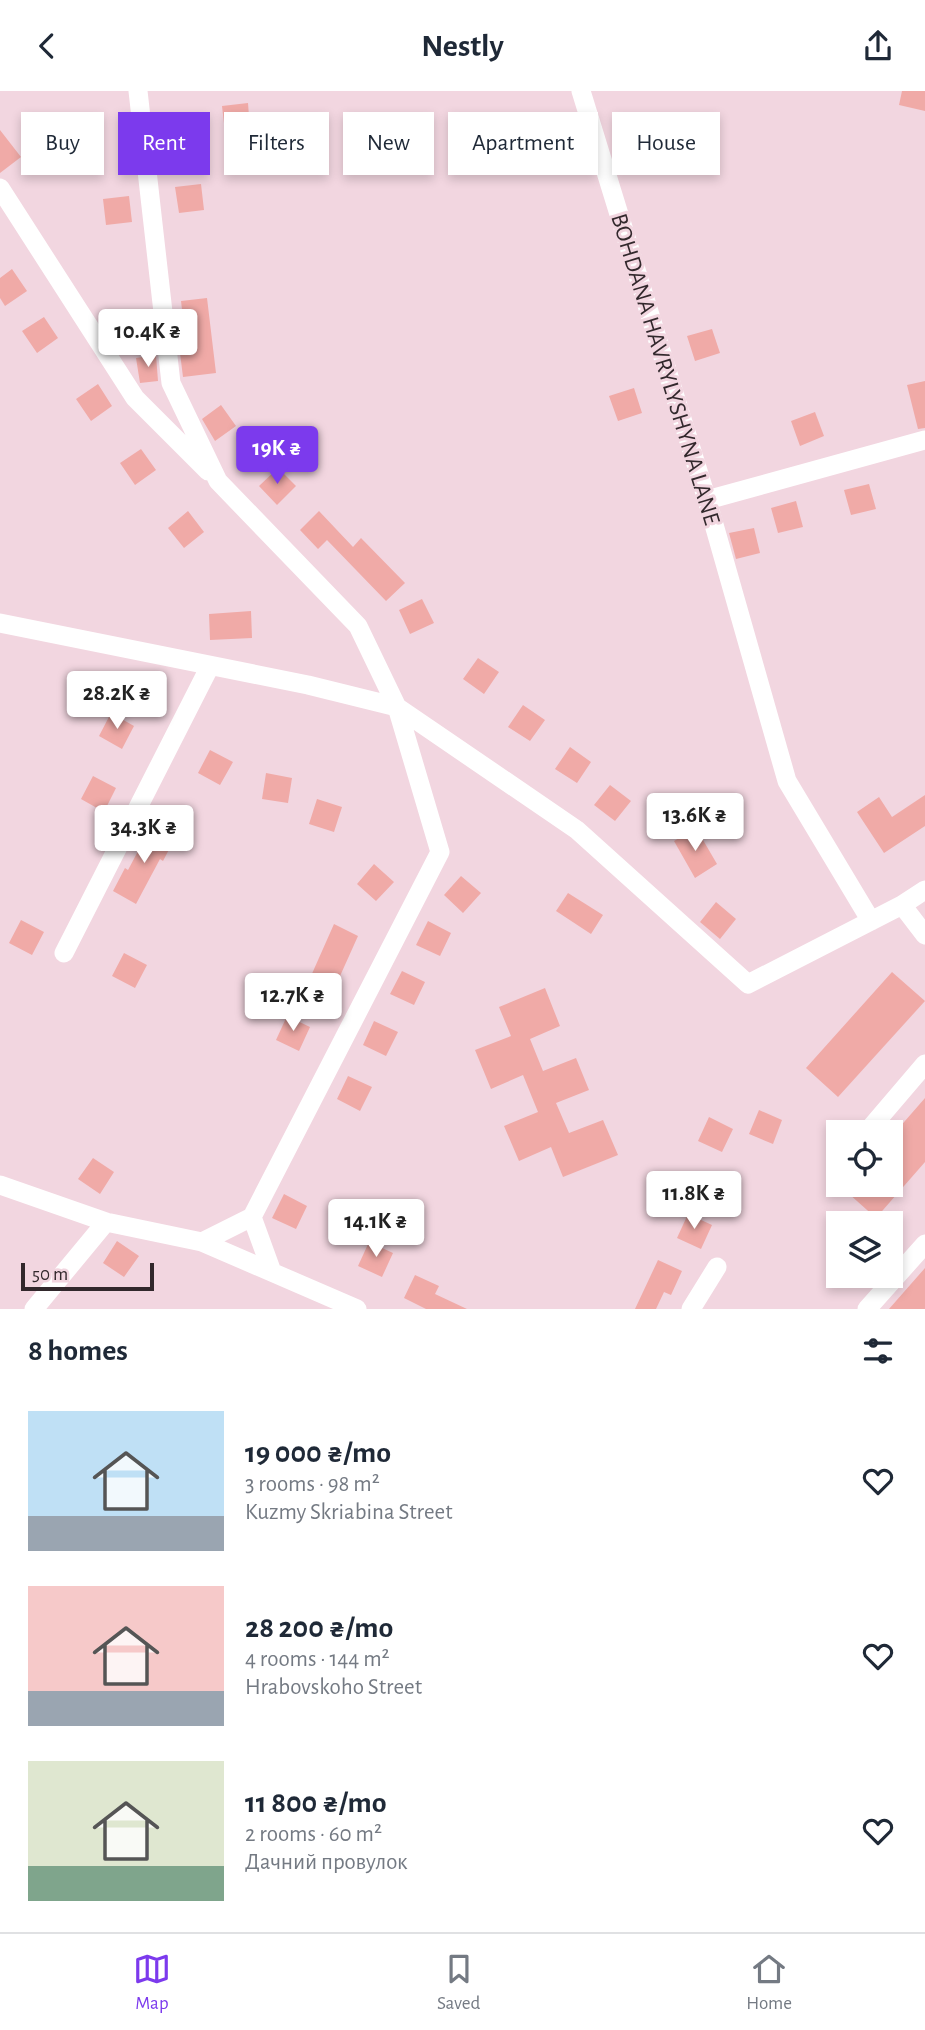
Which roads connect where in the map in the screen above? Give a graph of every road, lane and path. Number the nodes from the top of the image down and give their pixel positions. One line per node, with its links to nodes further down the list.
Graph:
1 (138, 91): 5 (street)
2 (581, 91): 6 (street, BOHDANA HAVRYLYSHYNA LANE)
3 (0, 188): 5 (street)
4 (925, 440): 6 (street)
5 (218, 481): 9 (street)
6 (707, 500): 12 (street, BOHDANA HAVRYLYSHYNA LANE)
7 (0, 623): 8 (street)
8 (210, 666): 9 (street); 14 (street)
9 (397, 707): 12 (street); 18 (street)
10 (925, 890): 11 (street)
11 (902, 905): 12 (street); 13 (street)
12 (871, 921)
13 (925, 935)
14 (64, 953)
15 (925, 1064): 16 (street)
16 (877, 1120)
17 (0, 1185): 19 (street)
18 (252, 1217): 20 (street); 23 (street)
19 (106, 1222): 20 (street); 24 (street)
20 (202, 1242): 23 (street)
21 (925, 1244): 27 (street)
22 (717, 1266): 26 (street)
23 (272, 1272): 25 (street)
24 (34, 1309)
25 (357, 1309)
26 (691, 1309)
27 (867, 1309)

